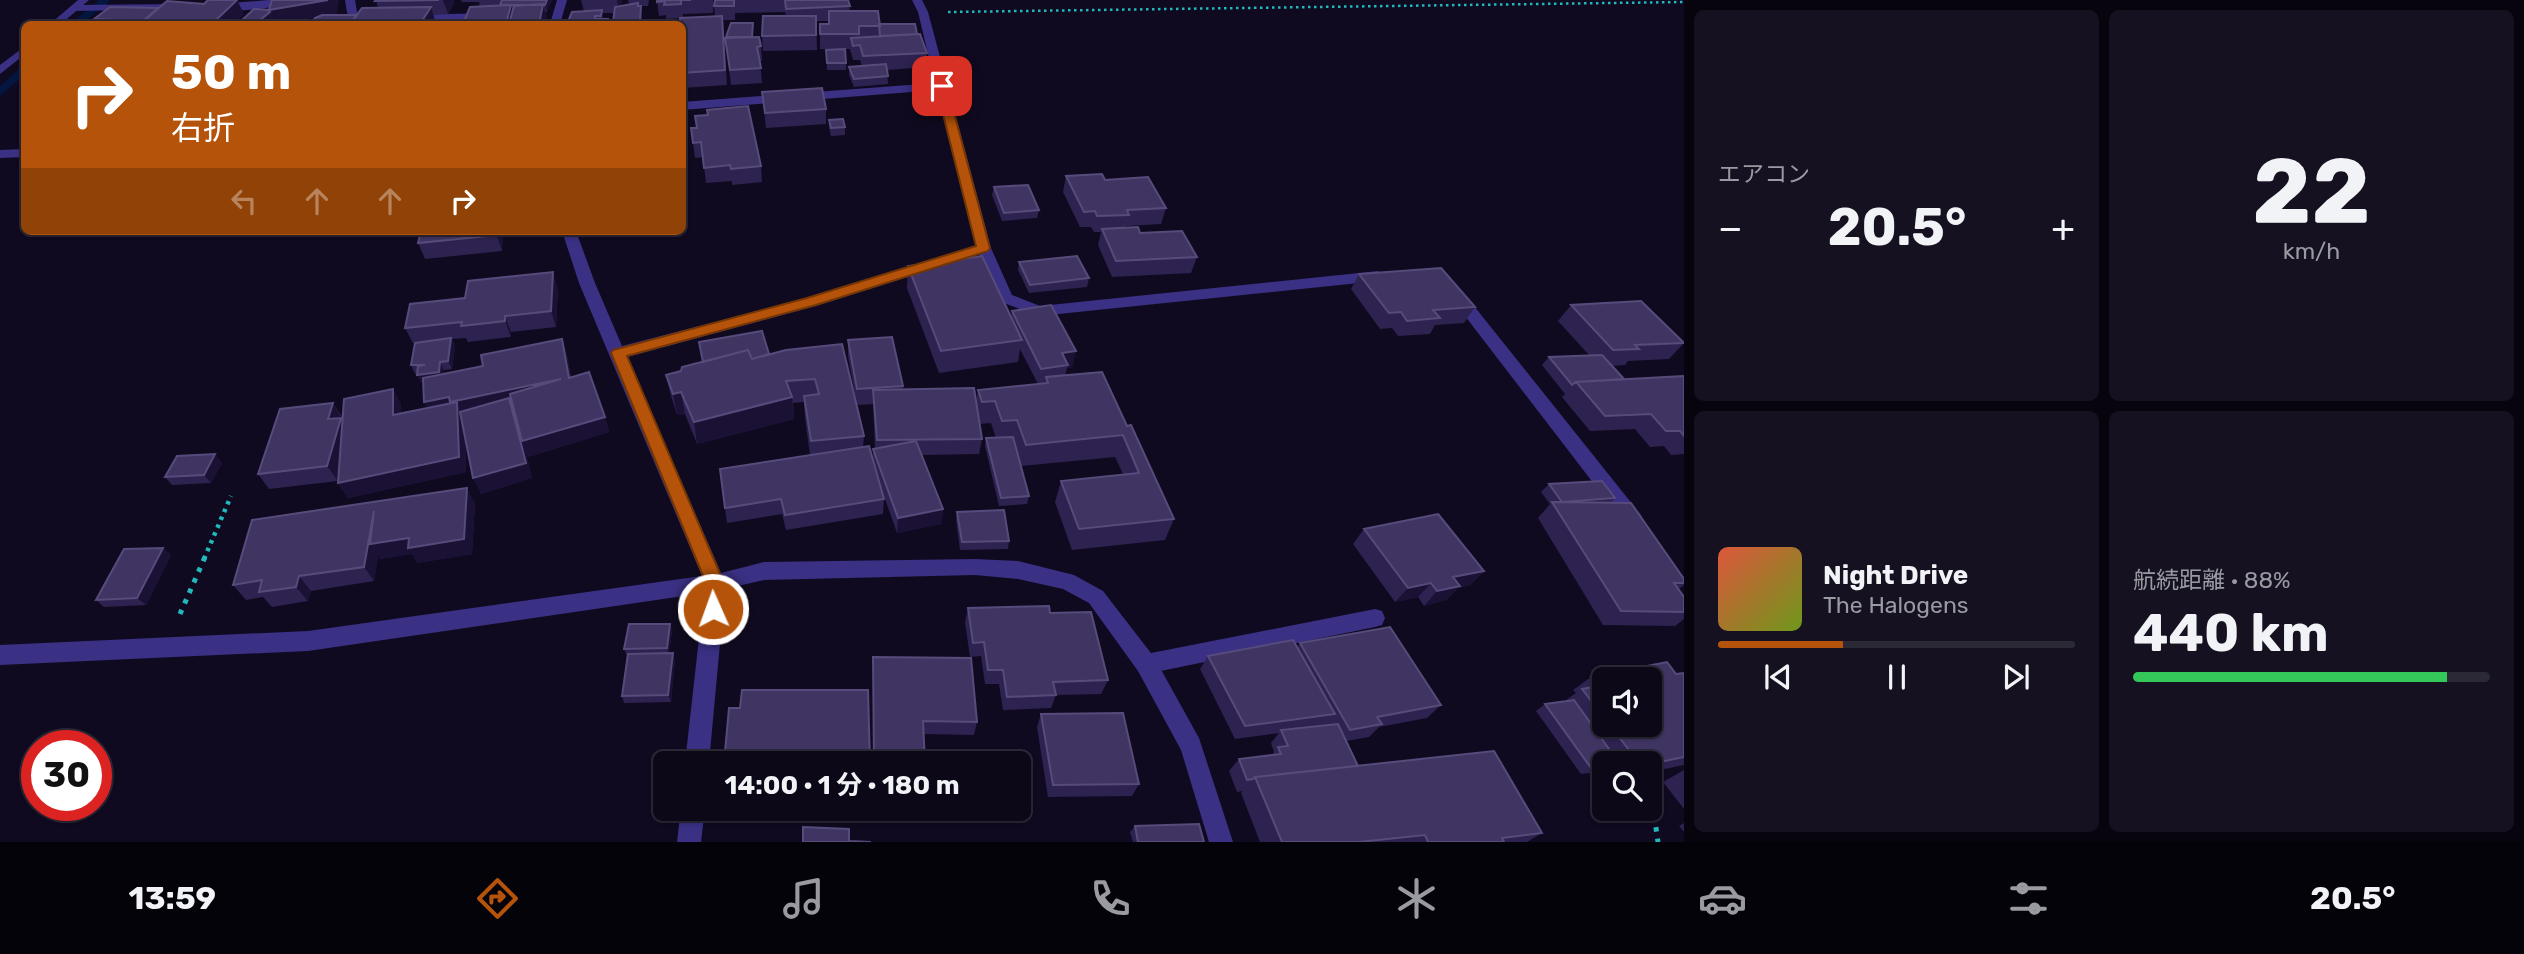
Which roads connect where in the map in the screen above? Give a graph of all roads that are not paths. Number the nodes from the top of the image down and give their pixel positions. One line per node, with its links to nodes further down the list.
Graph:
1 (83, 0): 8 (street)
2 (290, 0): 7 (street)
3 (350, 0): 12 (street)
4 (562, 0): 13 (street)
5 (920, 6): 17 (street)
6 (191, 7): 8 (street)
7 (204, 7)
8 (74, 8): 14 (street)
9 (502, 16): 11 (street)
10 (544, 16): 13 (street)
11 (399, 18)
12 (386, 19)
13 (557, 20)
14 (59, 21)
15 (21, 53): 16 (street)
16 (0, 71)
17 (942, 86): 18 (street); 22 (street)
18 (686, 106)
19 (21, 153): 20 (street)
20 (0, 154)
21 (570, 235): 25 (street)
22 (984, 248): 23 (street); 25 (street)
23 (1390, 274)
24 (1448, 284): 26 (street)
25 (618, 353): 27 (street)
26 (1642, 531)
27 (715, 583): 29 (street); 30 (street); 31 (street)
28 (1375, 618): 30 (street)
29 (0, 655)
30 (1146, 664): 34 (street)
31 (698, 751)
32 (691, 821): 33 (street)
33 (689, 842)
34 (1222, 842)

